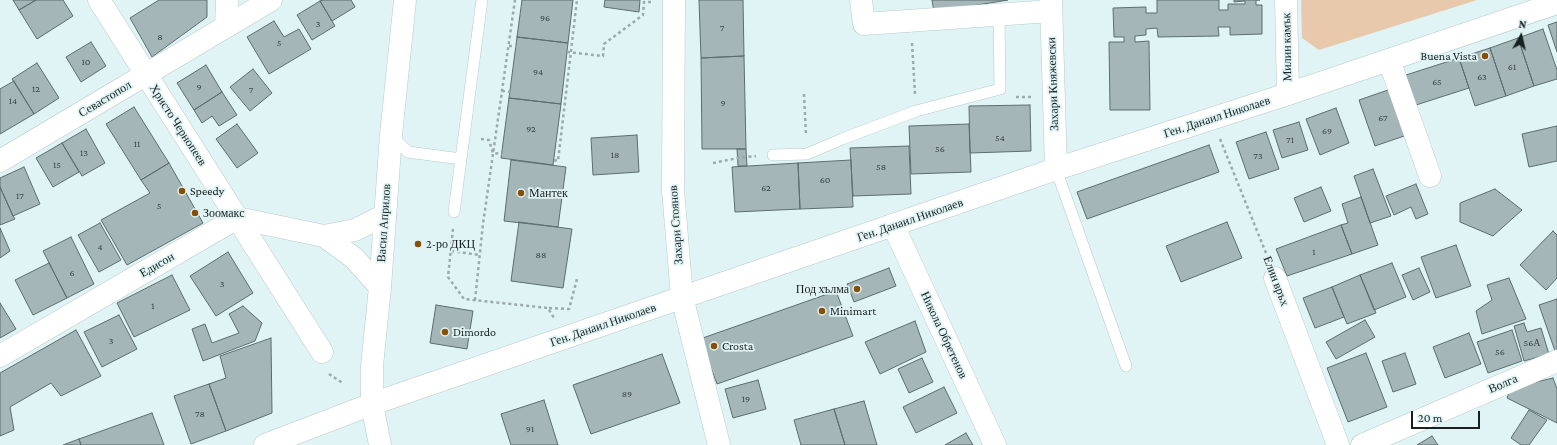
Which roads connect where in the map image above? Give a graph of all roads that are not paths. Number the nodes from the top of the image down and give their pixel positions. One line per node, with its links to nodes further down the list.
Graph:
1 (99, 0): 15 (street, Христо Чернопеев)
2 (227, 0): 13 (street)
3 (271, 0): 13 (street, Севастопол)
4 (405, 0): 17 (street, Васил Априлов)
5 (482, 0): 20 (lane)
6 (674, 0): 32 (street, Захари Стоянов)
7 (861, 0): 12 (street)
8 (1286, 0): 16 (street, Милин камък)
9 (1557, 3): 11 (street, Ген. Данаил Николаев)
10 (1051, 6): 12 (street); 23 (street, Захари Княжевски)
11 (1528, 7): 14 (street, Ген. Данаил Николаев)
12 (999, 15): 19 (lane)
13 (226, 27): 15 (street, Севастопол)
14 (1390, 60): 16 (street, Ген. Данаил Николаев); 24 (street)
15 (146, 75): 21 (street, Севастопол); 27 (street, Христо Чернопеев)
16 (1288, 94): 23 (street, Ген. Данаил Николаев)
17 (391, 135): 18 (lane); 22 (street, Васил Априлов)
18 (408, 152): 20 (lane); 22 (lane)
19 (772, 156)
20 (461, 159): 25 (lane)
21 (0, 161)
22 (388, 168): 26 (street, Васил Априлов)
23 (1056, 169): 28 (street, Ген. Данаил Николаев); 36 (lane)
24 (1430, 176)
25 (454, 212)
26 (385, 215): 29 (street); 31 (street, Васил Априлов)
27 (237, 218): 29 (street); 33 (street, Христо Чернопеев); 34 (street, Едисон)
28 (893, 225): 32 (street, Ген. Данаил Николаев); 41 (street, Никола Обретенов)
29 (324, 236): 31 (street)
30 (1275, 278): 42 (street, Елин връх)
31 (380, 288): 37 (street, Васил Априлов)
32 (682, 298): 37 (street, Ген. Данаил Николаев); 40 (street, Захари Стоянов)
33 (322, 352)
34 (0, 356)
35 (1557, 361): 43 (street, Волга)
36 (1126, 366)
37 (372, 404): 38 (street, Ген. Данаил Николаев); 39 (street, Васил Априлов)
38 (265, 445)
39 (380, 445)
40 (719, 445)
41 (995, 445)
42 (1338, 445)
43 (1362, 445)

